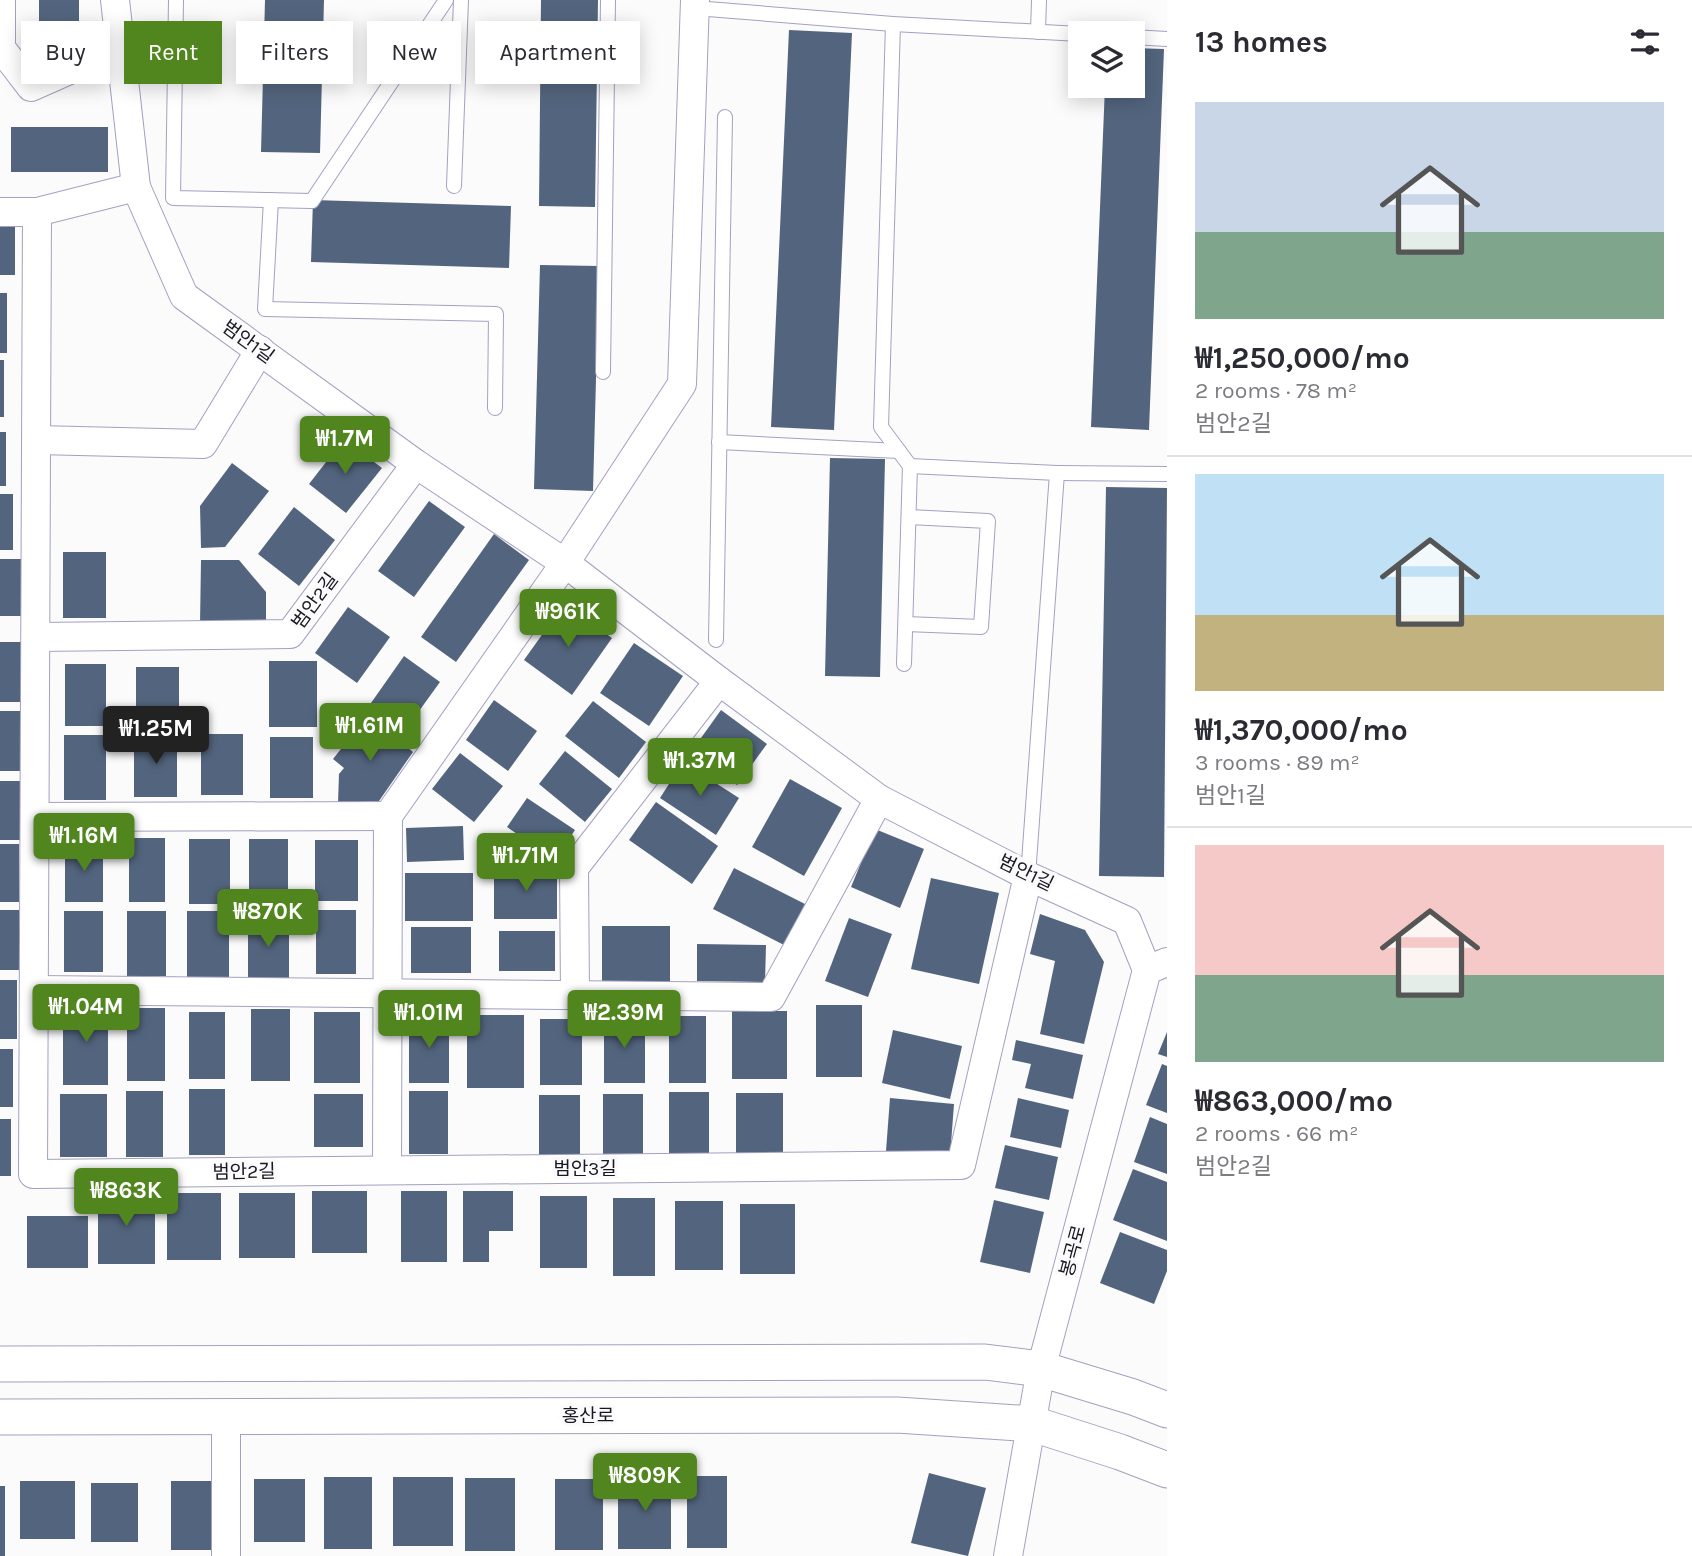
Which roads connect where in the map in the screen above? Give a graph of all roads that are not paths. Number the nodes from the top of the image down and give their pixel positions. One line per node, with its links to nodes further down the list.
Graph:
1 (1, 0): 14 (street)
2 (115, 0): 14 (street, 범안1길)
3 (176, 0): 18 (lane)
4 (446, 0): 18 (lane)
5 (461, 0): 16 (lane)
6 (608, 0): 22 (lane)
7 (1039, 0): 10 (lane)
8 (695, 4): 9 (lane); 32 (street)
9 (892, 24): 10 (lane); 26 (lane)
10 (1038, 32): 11 (lane)
11 (1068, 33)
12 (1145, 38): 13 (lane)
13 (1167, 39)
14 (119, 48): 17 (street, 범안1길)
15 (725, 117): 25 (lane)
16 (454, 186)
17 (136, 187): 20 (street); 21 (street, 범안1길)
18 (271, 200): 23 (lane)
19 (0, 212): 20 (street)
20 (37, 212): 24 (street, 범안2길)
21 (260, 350): 24 (street); 27 (street, 범안1길)
22 (603, 372)
23 (495, 408)
24 (37, 440): 34 (street, 범안2길)
25 (719, 442): 26 (lane); 35 (lane)
26 (899, 451): 28 (lane)
27 (416, 464): 32 (street, 범안1길); 34 (street, 범안2길)
28 (910, 466): 29 (lane); 31 (lane)
29 (1057, 473): 30 (lane); 41 (lane)
30 (1167, 474)
31 (909, 517): 33 (lane); 33 (lane)
32 (565, 564): 37 (street, 범안1길); 39 (street)
33 (906, 624): 36 (lane)
34 (36, 637): 40 (street, 범안2길)
35 (716, 640)
36 (904, 664)
37 (719, 681): 38 (street, 범안1길); 45 (street)
38 (880, 799): 41 (street, 범안1길); 45 (street)
39 (388, 816): 40 (street); 44 (street)
40 (35, 817): 43 (street, 범안2길)
41 (1028, 876): 42 (street, 범안1길); 46 (street, 범안3길)
42 (1157, 966): 48 (street, 봉곡로)
43 (34, 990): 44 (street); 46 (street, 범안2길)
44 (387, 993): 45 (street); 46 (street)
45 (575, 995)
46 (387, 1170)
47 (0, 1363): 48 (street)
48 (1041, 1369): 49 (street); 52 (street, 봉곡로)
49 (1167, 1410)
50 (226, 1416): 51 (street, 홍산로); 52 (street, 홍산로); 54 (street)
51 (0, 1418)
52 (1033, 1424): 53 (street, 홍산로); 55 (street, 봉곡로)
53 (1167, 1471)
54 (226, 1556)
55 (1008, 1556)

